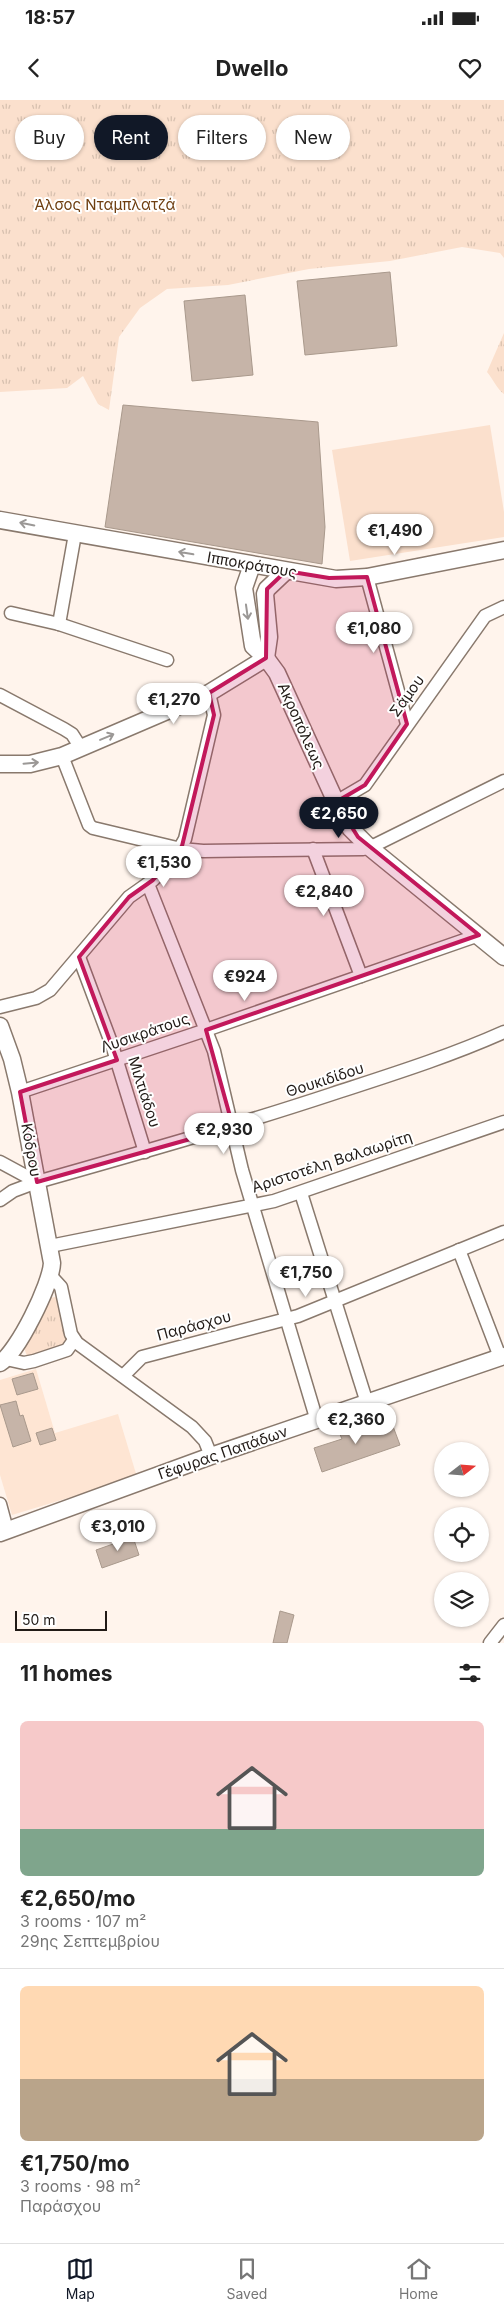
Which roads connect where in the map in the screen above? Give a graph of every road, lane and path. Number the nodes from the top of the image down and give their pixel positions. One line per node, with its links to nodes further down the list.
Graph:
1 (0, 520): 2 (street, Ιπποκράτους, one-way to 1)
2 (75, 534): 4 (street, Ιπποκράτους, one-way to 2); 9 (street)
3 (503, 553): 6 (street, Ιπποκράτους)
4 (252, 565): 5 (street, Ιπποκράτους); 10 (street, Ακροπόλεως, one-way to 10)
5 (286, 570): 6 (street, Ιπποκράτους); 10 (street)
6 (368, 577): 14 (street)
7 (504, 608): 14 (street, Σάμου)
8 (10, 613): 9 (street)
9 (59, 624): 11 (street)
10 (266, 658): 12 (street); 19 (street, Ακροπόλεως)
11 (167, 660)
12 (209, 693): 15 (street, one-way to 12); 21 (street)
13 (0, 695): 15 (street)
14 (407, 724): 19 (street, Σάμου)
15 (81, 748): 16 (street)
16 (62, 756): 17 (street, one-way to 16); 21 (street)
17 (0, 764)
18 (504, 780): 20 (street)
19 (336, 802): 20 (street, Ακροπόλεως)
20 (369, 847): 22 (street); 24 (street, Ακροπόλεως)
21 (181, 849): 22 (street); 23 (street)
22 (313, 849): 28 (street)
23 (148, 884): 26 (street); 31 (street)
24 (479, 935): 25 (street, Ακροπόλεως); 28 (street, Λυσικράτους)
25 (500, 953): 27 (street, Ακροπόλεως)
26 (79, 957): 29 (street); 33 (street, Μιλτιάδου)
27 (504, 968)
28 (361, 976): 31 (street, Λυσικράτους)
29 (0, 1007)
30 (0, 1026): 34 (street, Κόδρου)
31 (206, 1030): 33 (street, Λυσικράτους); 36 (street)
32 (504, 1032): 36 (street, Θουκιδίδου)
33 (116, 1060): 34 (street, Λυσικράτους); 37 (street, Μιλτιάδου)
34 (20, 1092): 39 (street, Κόδρου)
35 (504, 1122): 40 (street, Αριστοτέλη Βαλαωρίτη)
36 (233, 1127): 37 (street, Θουκιδίδου); 42 (street)
37 (145, 1152): 39 (street, Θουκιδίδου)
38 (0, 1162): 39 (street)
39 (37, 1182): 41 (street, Θουκιδίδου); 44 (street, Κόδρου)
40 (301, 1193): 42 (street, Αριστοτέλη Βαλαωρίτη); 47 (street)
41 (0, 1200)
42 (253, 1206): 44 (street, Αριστοτέλη Βαλαωρίτη); 48 (street)
43 (504, 1232): 45 (street, Παράσχου)
44 (50, 1246): 46 (street, Κόδρου)
45 (459, 1250): 47 (street, Παράσχου); 50 (street)
46 (50, 1275): 49 (street); 51 (street, Κόδρου)
47 (335, 1301): 48 (street, Παράσχου); 53 (street)
48 (286, 1319): 52 (street, Παράσχου); 54 (street)
49 (74, 1340): 51 (street); 52 (street)
50 (502, 1356): 53 (street, Γέφυρας Παπάδων)
51 (3, 1361)
52 (123, 1376): 55 (street)
53 (367, 1403): 54 (street, Γέφυρας Παπάδων)
54 (317, 1421): 55 (street, Γέφυρας Παπάδων)
55 (211, 1456): 57 (street, Γέφυρας Παπάδων)
56 (0, 1504): 57 (street)
57 (4, 1531)
58 (504, 1625): 59 (street)
59 (490, 1643)

